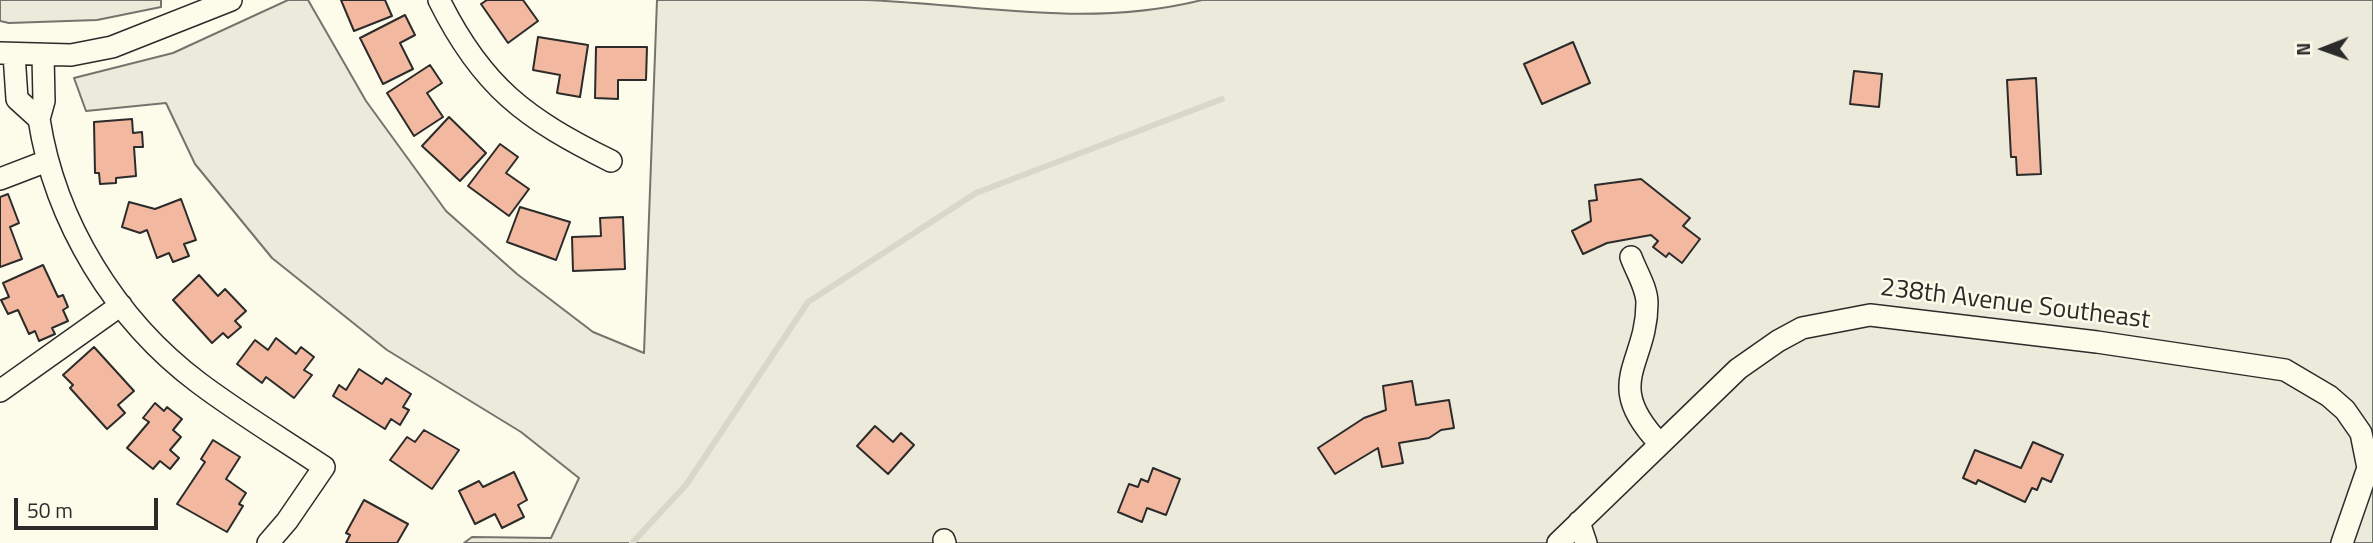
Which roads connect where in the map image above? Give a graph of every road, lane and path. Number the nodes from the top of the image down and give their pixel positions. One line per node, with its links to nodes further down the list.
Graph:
1 (231, 0): 3 (street)
2 (439, 0): 8 (street)
3 (192, 8): 5 (street)
4 (7, 53): 5 (street); 6 (street)
5 (43, 55): 6 (street)
6 (39, 119): 7 (street)
7 (47, 161): 9 (street); 11 (street)
8 (611, 161)
9 (0, 179)
10 (1631, 257): 13 (street)
11 (121, 305): 12 (street); 16 (street)
12 (0, 390)
13 (1660, 444): 14 (street, 238th Avenue Southeast); 15 (street, 238th Avenue Southeast)
14 (2371, 467): 19 (street)
15 (1579, 522): 17 (street, 238th Avenue Southeast); 18 (street)
16 (268, 543)
17 (1558, 543)
18 (1587, 543)
19 (2342, 543)

